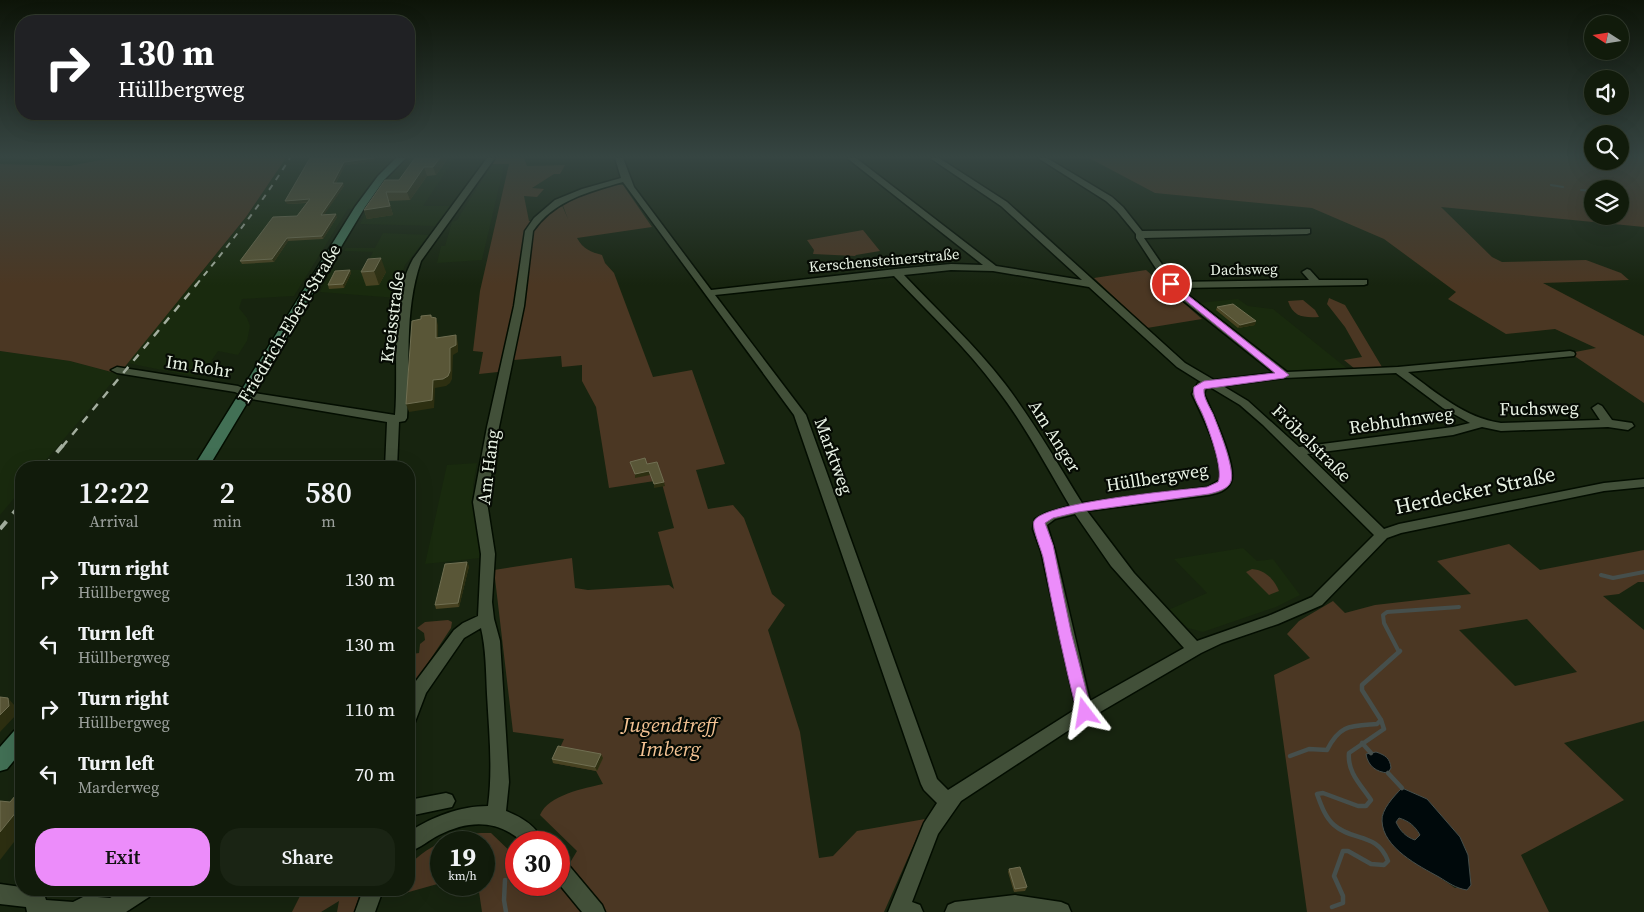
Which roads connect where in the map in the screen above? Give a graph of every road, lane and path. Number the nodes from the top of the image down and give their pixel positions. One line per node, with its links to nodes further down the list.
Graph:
1 (365, 201): 25 (street, Friedrich-Ebert-Straße)
2 (461, 201): 27 (street, Kreisstraße)
3 (560, 201): 37 (street, Am Hang)
4 (641, 201): 17 (street, Marktweg)
5 (906, 201): 10 (street)
6 (999, 201): 14 (street, Fröbelstraße)
7 (1111, 201): 9 (street)
8 (1306, 231): 9 (street)
9 (1140, 234): 15 (street)
10 (993, 268): 11 (street, Kerschensteinerstraße); 14 (street, Kerschensteinerstraße)
11 (896, 272): 17 (street, Kerschensteinerstraße); 35 (street, Am Anger)
12 (1307, 272): 16 (street)
13 (1364, 282): 16 (street, Dachsweg)
14 (1090, 284): 24 (street, Fröbelstraße)
15 (1171, 284): 16 (street, Dachsweg); 23 (street)
16 (1318, 284)
17 (709, 293): 44 (street, Marktweg)
18 (1570, 354): 19 (street)
19 (1531, 358): 20 (street); 22 (street)
20 (1544, 368)
21 (116, 370): 25 (street, Im Rohr)
22 (1398, 370): 23 (street); 29 (street, Fuchsweg)
23 (1284, 375): 24 (street)
24 (1213, 383): 31 (street, Fröbelstraße); 35 (street, Hüllbergweg)
25 (247, 393): 27 (street, Im Rohr); 32 (street, Friedrich-Ebert-Straße)
26 (1598, 408): 28 (street, Fuchsweg)
27 (393, 419): 33 (street, Kreisstraße)
28 (1608, 423): 29 (street, Fuchsweg); 30 (street, Fuchsweg)
29 (1479, 424): 31 (street, Rebhuhnweg)
30 (1628, 426)
31 (1296, 451): 36 (street, Fröbelstraße)
32 (204, 461)
33 (391, 461)
34 (1644, 483): 36 (street, Herdecker Straße)
35 (1078, 507): 38 (street, Am Anger); 40 (street, Hüllbergweg)
36 (1382, 535): 38 (street, Herdecker Straße)
37 (486, 619): 39 (street); 46 (street, Am Hang)
38 (1195, 649): 40 (street, Herdecker Straße)
39 (415, 701)
40 (1085, 713): 44 (street, Herdecker Straße)
41 (15, 744): 42 (street)
42 (0, 762)
43 (446, 801): 45 (street)
44 (948, 802): 56 (street, Herdecker Straße)
45 (415, 807)
46 (496, 817): 47 (street); 48 (street)
47 (522, 831)
48 (415, 839)
49 (570, 882): 59 (street)
50 (0, 894): 51 (street)
51 (15, 896)
52 (18, 896): 57 (street)
53 (134, 896): 55 (street)
54 (371, 896): 58 (street)
55 (114, 910): 57 (street)
56 (903, 911)
57 (74, 912)
58 (365, 912)
59 (595, 912)
60 (955, 912): 61 (street)
61 (1062, 912)

